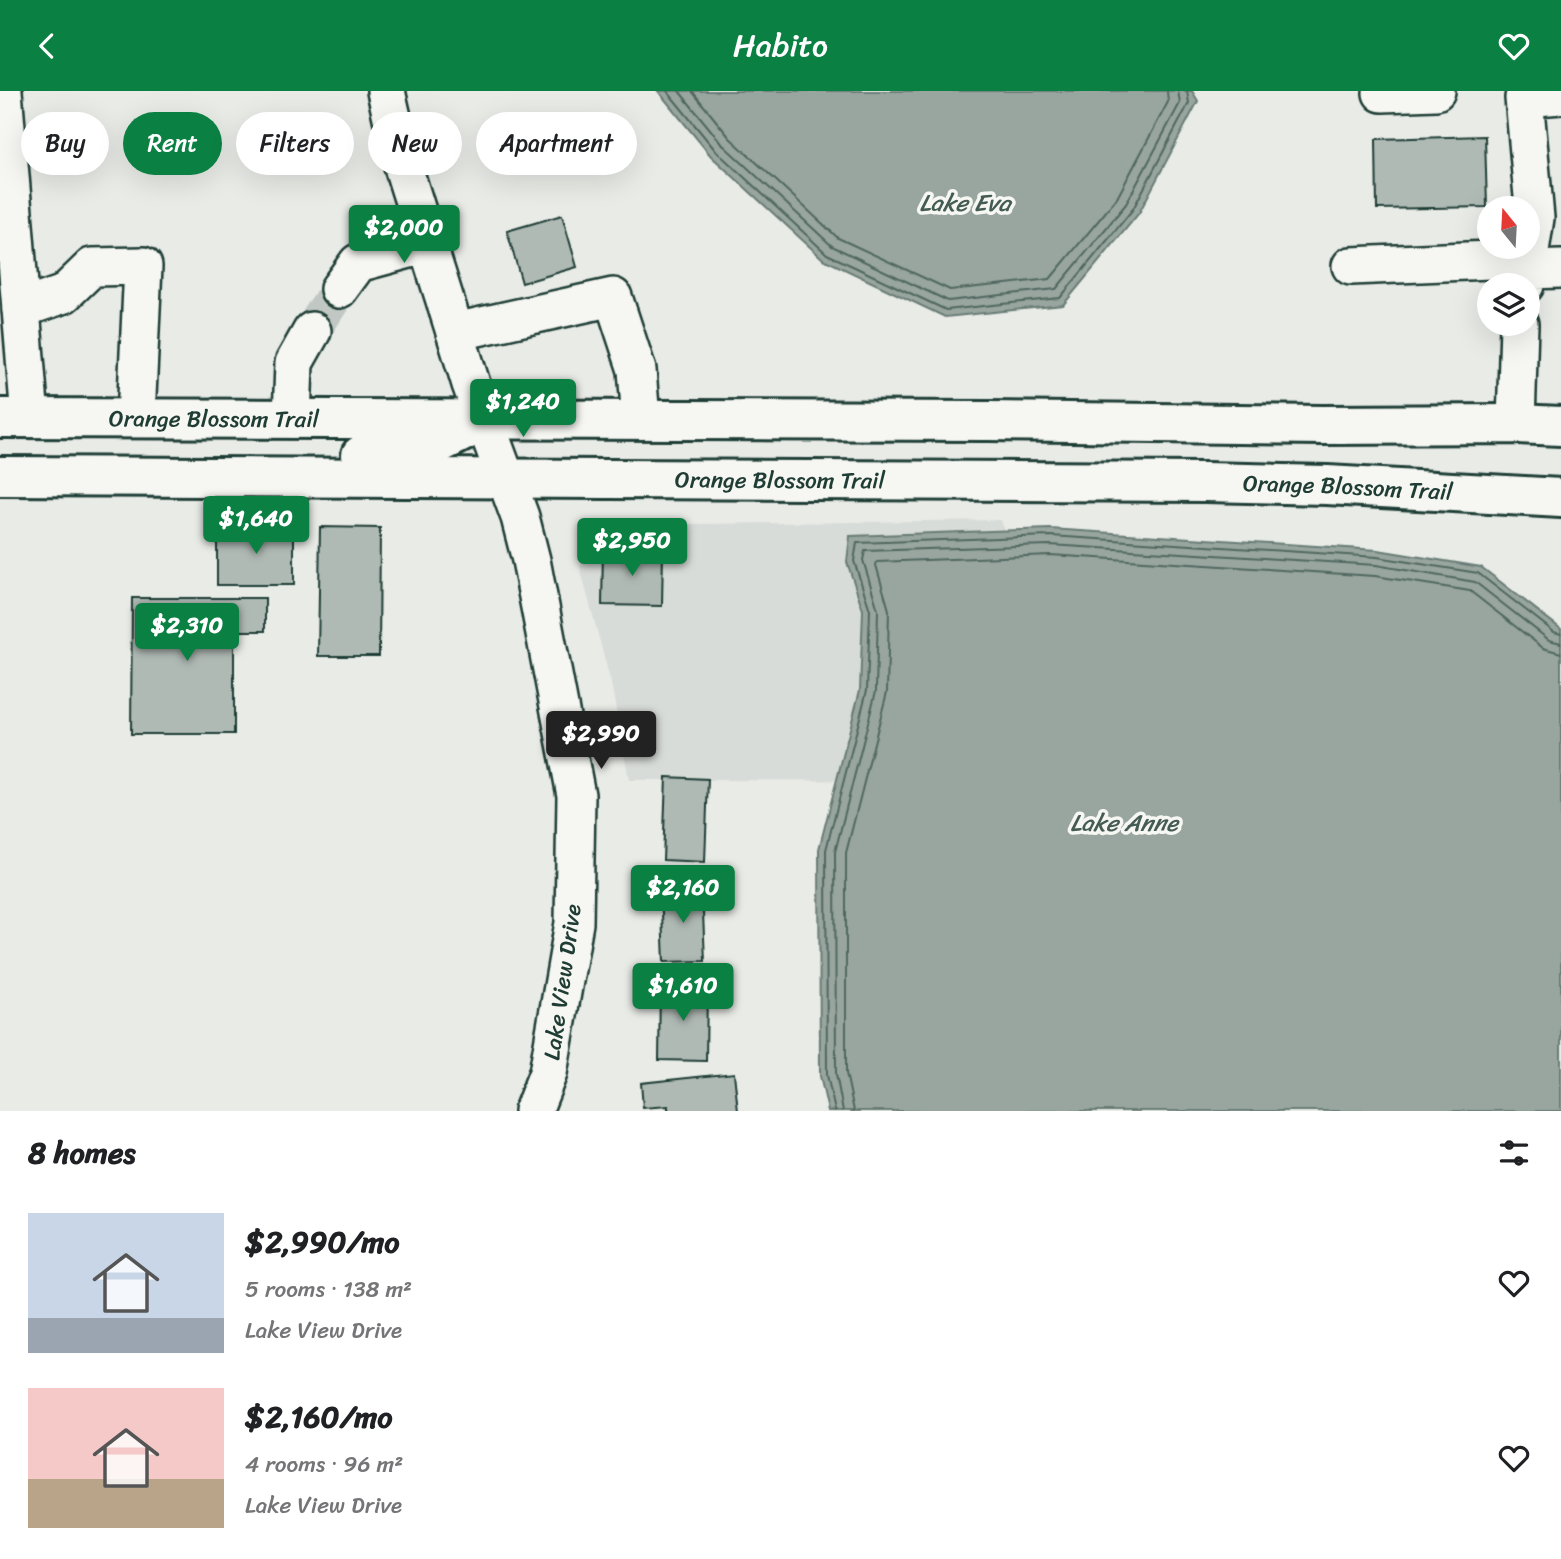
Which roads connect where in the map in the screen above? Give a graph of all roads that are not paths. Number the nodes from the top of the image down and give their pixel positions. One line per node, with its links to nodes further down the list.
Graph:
1 (3, 91): 12 (street)
2 (386, 91): 7 (street, Lake View Drive)
3 (1436, 91): 4 (street)
4 (1382, 93)
5 (1514, 94): 6 (street); 10 (street)
6 (1561, 95)
7 (428, 244): 11 (street); 14 (street, Lake View Drive)
8 (1351, 266): 9 (street)
9 (1532, 273)
10 (1538, 273)
11 (339, 289)
12 (21, 309): 16 (street); 17 (street)
13 (312, 331): 18 (street)
14 (455, 332): 19 (street, Lake View Drive); 20 (street)
15 (1520, 336): 21 (street)
16 (15, 418): 17 (main road, Orange Blossom Trail)
17 (136, 418): 18 (main road, Orange Blossom Trail)
18 (292, 419): 19 (main road, Orange Blossom Trail)
19 (485, 420): 20 (main road, Orange Blossom Trail); 23 (main road); 25 (street, Lake View Drive)
20 (641, 420): 21 (main road, Orange Blossom Trail)
21 (1516, 424): 22 (main road, Orange Blossom Trail)
22 (1561, 426)
23 (0, 454)
24 (0, 476): 25 (main road, Orange Blossom Trail)
25 (507, 479): 26 (main road, Orange Blossom Trail); 27 (street, Lake View Drive)
26 (1561, 498)
27 (548, 1073): 28 (street, Lake View Drive); 29 (street)
28 (533, 1111)
29 (558, 1111)

